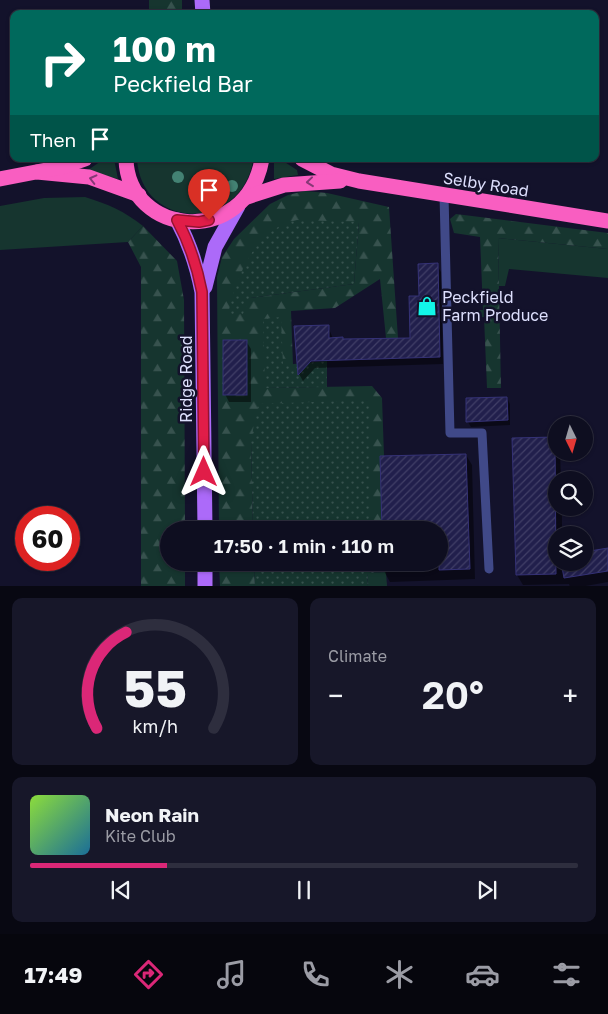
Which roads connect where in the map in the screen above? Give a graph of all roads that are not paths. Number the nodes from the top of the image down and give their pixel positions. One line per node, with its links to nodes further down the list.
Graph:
1 (76, 162): 5 (highway)
2 (127, 162): 8 (highway)
3 (261, 162): 10 (highway)
4 (308, 162): 7 (highway, Selby Road)
5 (37, 172): 6 (highway); 8 (highway, one-way to 5)
6 (0, 179)
7 (359, 181): 9 (highway, Selby Road); 10 (highway, Selby Road, one-way to 10)
8 (139, 195): 11 (highway)
9 (444, 195): 12 (highway, Selby Road); 15 (lane)
10 (243, 201): 11 (highway, Selby Road); 13 (main road, Ridge Road)
11 (177, 220): 13 (main road, Ridge Road)
12 (608, 221)
13 (204, 317): 14 (main road, Ridge Road)
14 (205, 521)
15 (489, 569)
16 (205, 571): 17 (main road)
17 (205, 586)

